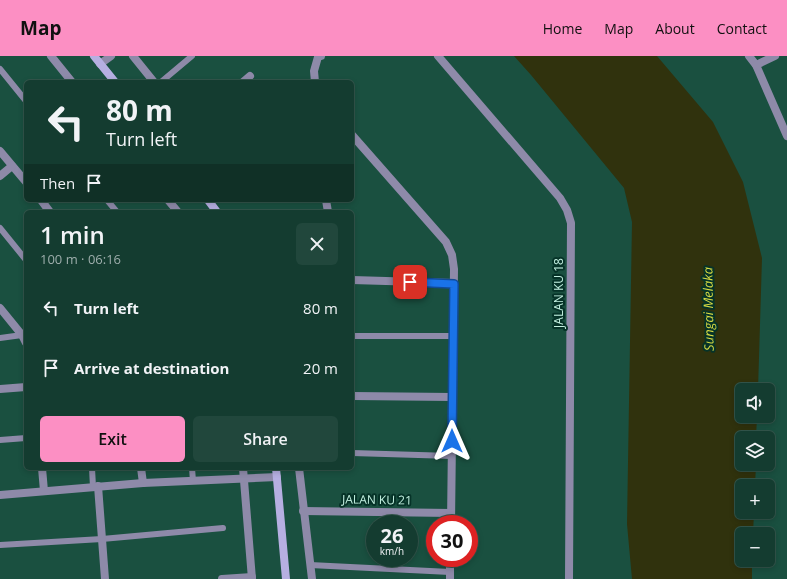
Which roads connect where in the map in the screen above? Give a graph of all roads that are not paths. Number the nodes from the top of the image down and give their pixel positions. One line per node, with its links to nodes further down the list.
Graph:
1 (51, 56): 14 (street)
2 (94, 56): 10 (street)
3 (111, 56): 10 (street)
4 (133, 56): 16 (street)
5 (192, 56): 17 (lane)
6 (321, 56): 19 (street)
7 (438, 56): 74 (street, JALAN KU 18)
8 (749, 56): 11 (street)
9 (776, 56): 11 (street)
10 (100, 64): 15 (street)
11 (756, 65): 21 (street)
12 (0, 69): 20 (lane)
13 (250, 76): 18 (street)
14 (70, 80)
15 (113, 80)
16 (152, 80)
17 (163, 80)
18 (245, 80)
19 (315, 80)
20 (24, 99)
21 (787, 136)
22 (354, 137): 34 (street)
23 (0, 151): 24 (street)
24 (12, 166): 25 (street); 26 (street)
25 (0, 176)
26 (24, 180)
27 (109, 202): 29 (lane)
28 (170, 202): 30 (street)
29 (115, 210)
30 (176, 210)
31 (0, 228): 32 (lane)
32 (24, 258)
33 (354, 280): 34 (street)
34 (454, 284): 38 (street)
35 (0, 308): 36 (street)
36 (22, 335): 39 (lane); 40 (street)
37 (354, 336): 38 (lane)
38 (453, 336): 44 (street)
39 (0, 338)
40 (24, 339)
41 (24, 387): 42 (street)
42 (0, 389)
43 (354, 396): 44 (street)
44 (452, 397): 48 (street)
45 (24, 438): 46 (lane)
46 (0, 440)
47 (354, 453): 48 (lane)
48 (452, 456): 63 (street)
49 (42, 470): 60 (street)
50 (92, 470): 59 (lane)
51 (141, 470): 58 (street)
52 (192, 470): 57 (lane)
53 (243, 470): 56 (street)
54 (299, 470): 62 (street)
55 (276, 472): 56 (street); 72 (street)
56 (244, 478): 57 (street); 69 (street)
57 (193, 481): 58 (street)
58 (143, 483): 59 (street)
59 (96, 486): 60 (street); 65 (street)
60 (44, 491): 61 (street)
61 (0, 495)
62 (304, 511): 63 (street, JALAN KU 21); 67 (street)
63 (451, 513)
64 (223, 528): 65 (lane)
65 (102, 539): 66 (lane); 70 (street)
66 (0, 545)
67 (310, 565): 68 (lane); 73 (street)
68 (450, 576)
69 (252, 578): 71 (street)
70 (105, 579)
71 (222, 579)
72 (286, 579)
73 (312, 579)
74 (570, 579)

